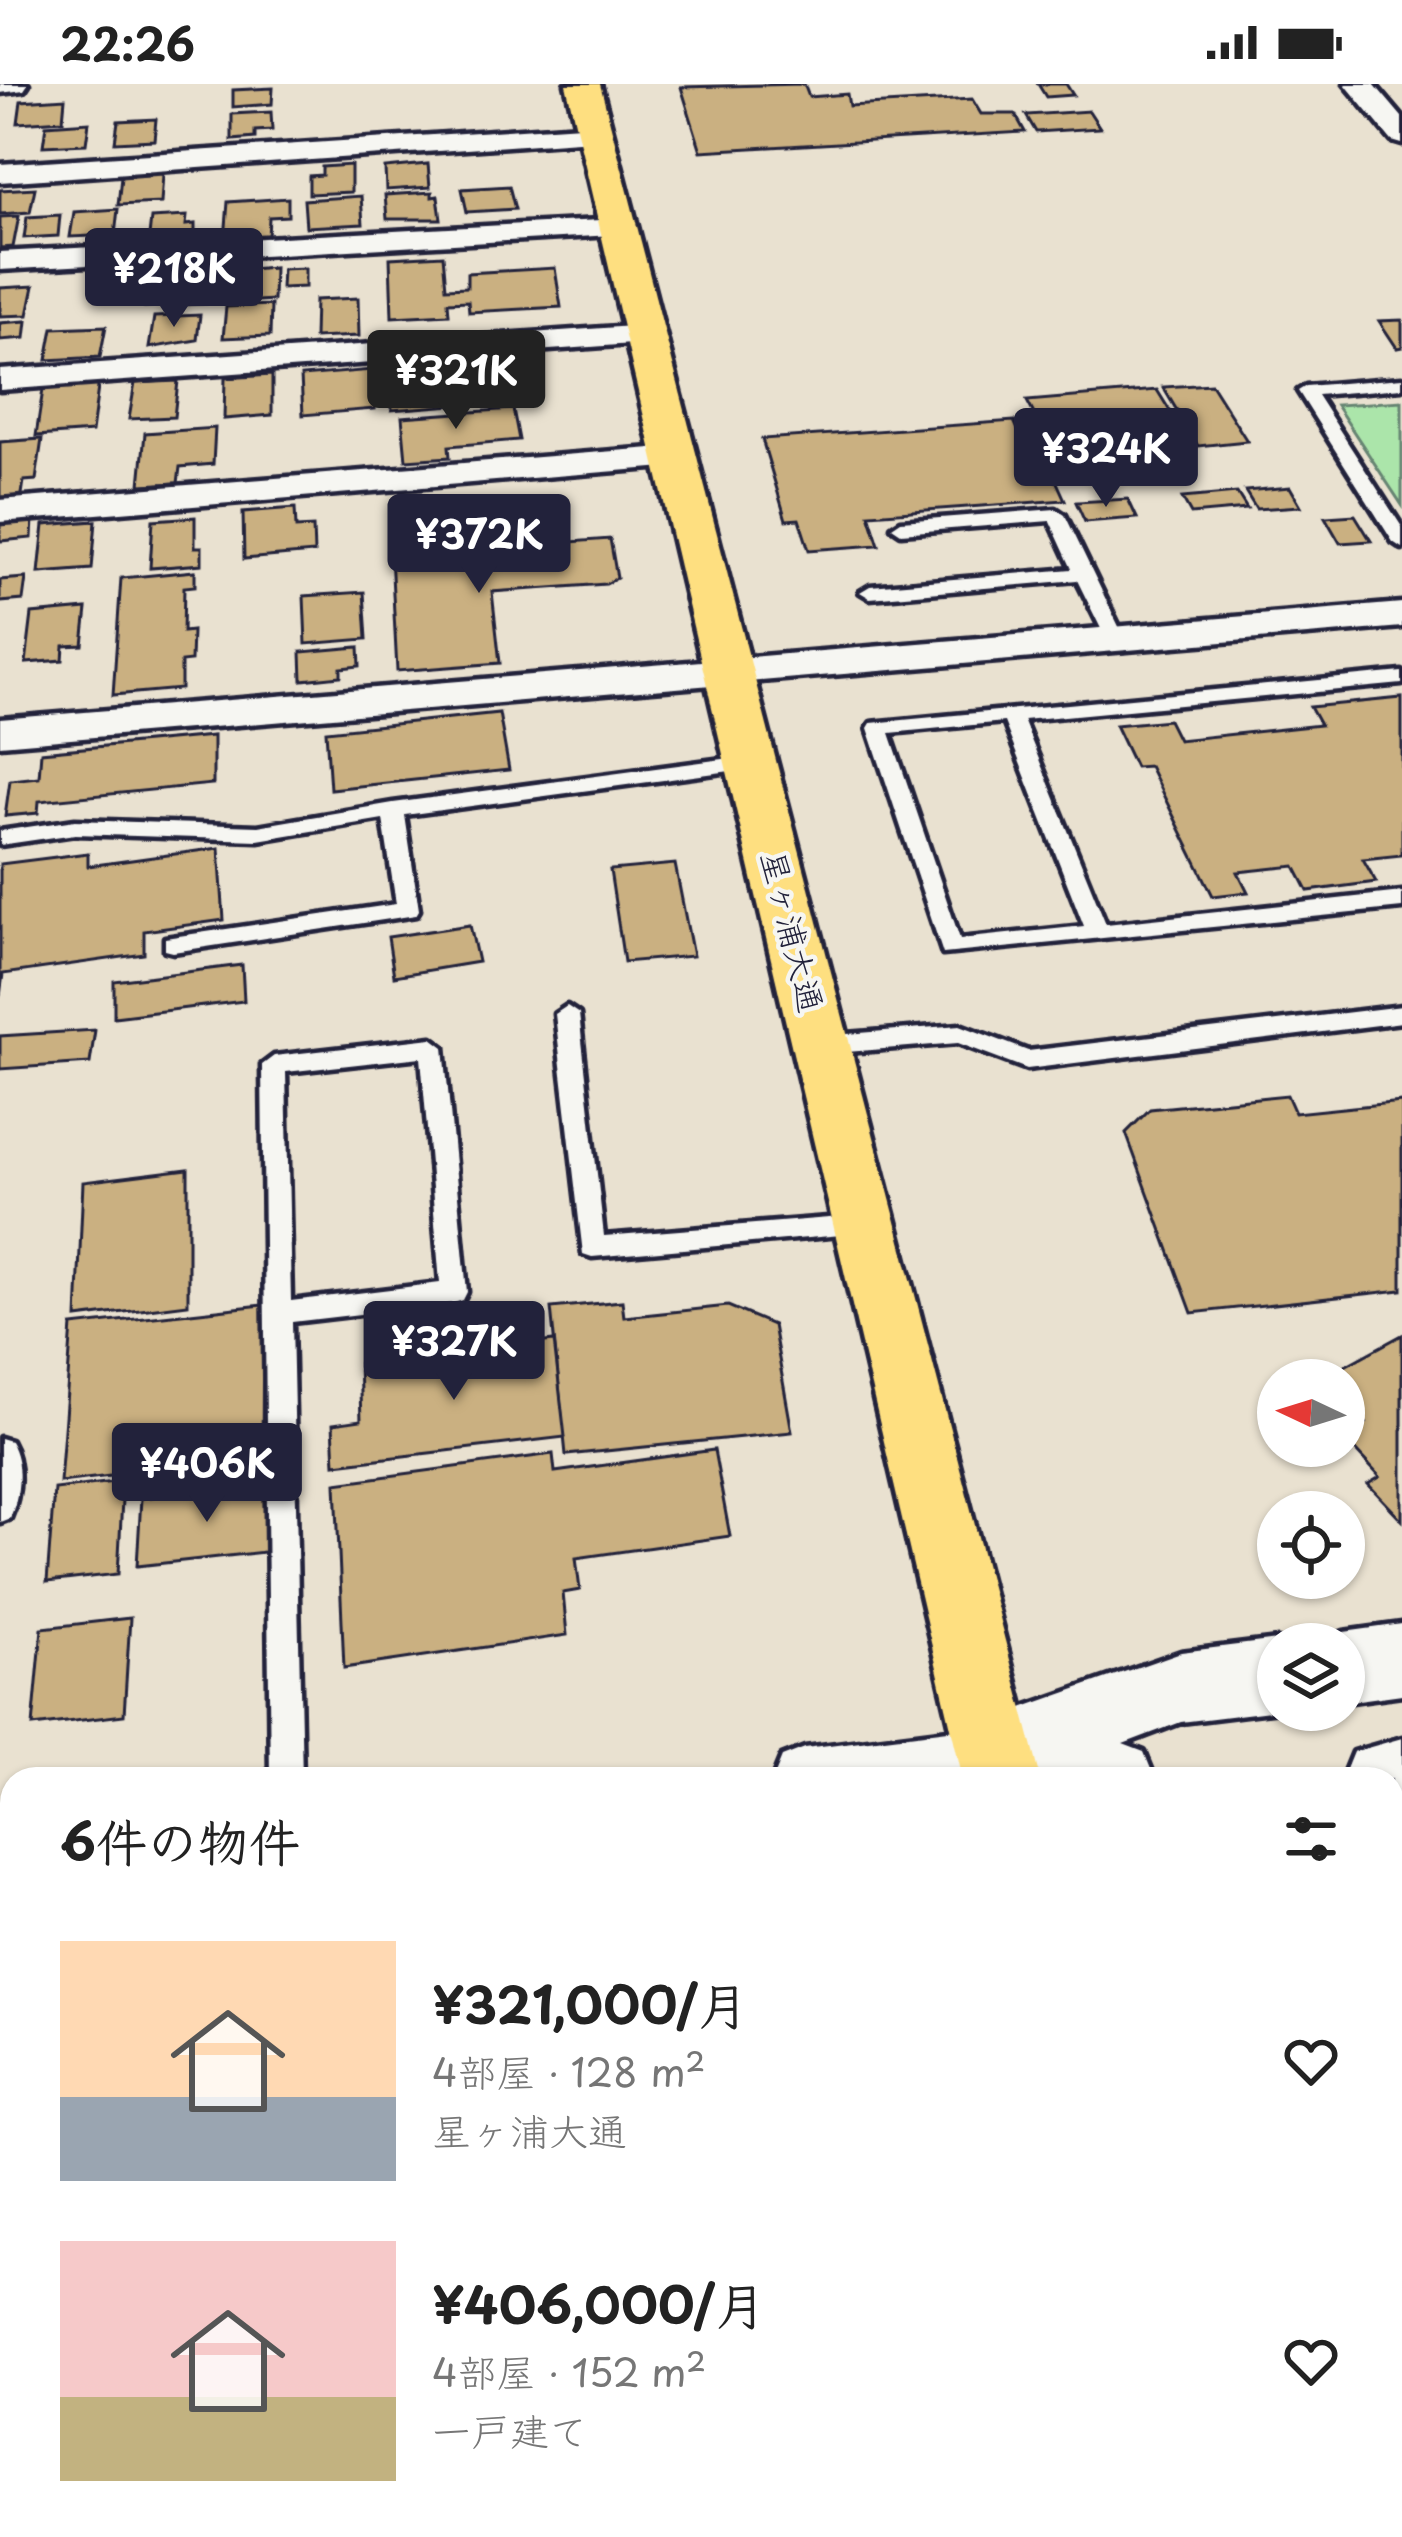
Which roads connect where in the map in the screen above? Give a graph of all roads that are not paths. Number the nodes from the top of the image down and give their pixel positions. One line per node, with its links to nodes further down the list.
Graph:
1 (14, 84): 3 (street)
2 (1359, 84): 5 (street)
3 (0, 85)
4 (590, 109): 6 (street); 7 (highway, 星ヶ浦大通)
5 (1402, 135)
6 (0, 173)
7 (619, 228): 8 (street); 9 (highway, 星ヶ浦大通)
8 (0, 261)
9 (647, 335): 10 (street); 12 (highway, 星ヶ浦大通)
10 (0, 380)
11 (1402, 383): 15 (lane)
12 (677, 457): 13 (street); 20 (highway, 星ヶ浦大通)
13 (0, 511)
14 (901, 527): 16 (lane)
15 (1402, 542)
16 (1084, 574): 17 (lane); 19 (lane)
17 (870, 592)
18 (1402, 615): 19 (street)
19 (1114, 639): 20 (street)
20 (730, 671): 23 (street); 24 (highway, 星ヶ浦大通)
21 (1402, 678): 22 (lane)
22 (1010, 715): 28 (lane); 28 (lane)
23 (0, 732)
24 (753, 762): 25 (lane); 32 (highway, 星ヶ浦大通)
25 (393, 810): 26 (lane); 29 (lane)
26 (0, 838)
27 (1402, 900): 28 (lane)
28 (1098, 932)
29 (173, 944)
30 (567, 1014): 33 (lane)
31 (1402, 1014): 32 (lane)
32 (822, 1045): 33 (highway, 星ヶ浦大通)
33 (866, 1225): 41 (highway, 星ヶ浦大通)
34 (278, 1313): 34 (lane); 40 (lane)
35 (0, 1450): 36 (lane)
36 (0, 1509)
37 (1402, 1659): 38 (street)
38 (1365, 1664)
39 (1257, 1678): 41 (street)
40 (286, 1767)
41 (999, 1767)

